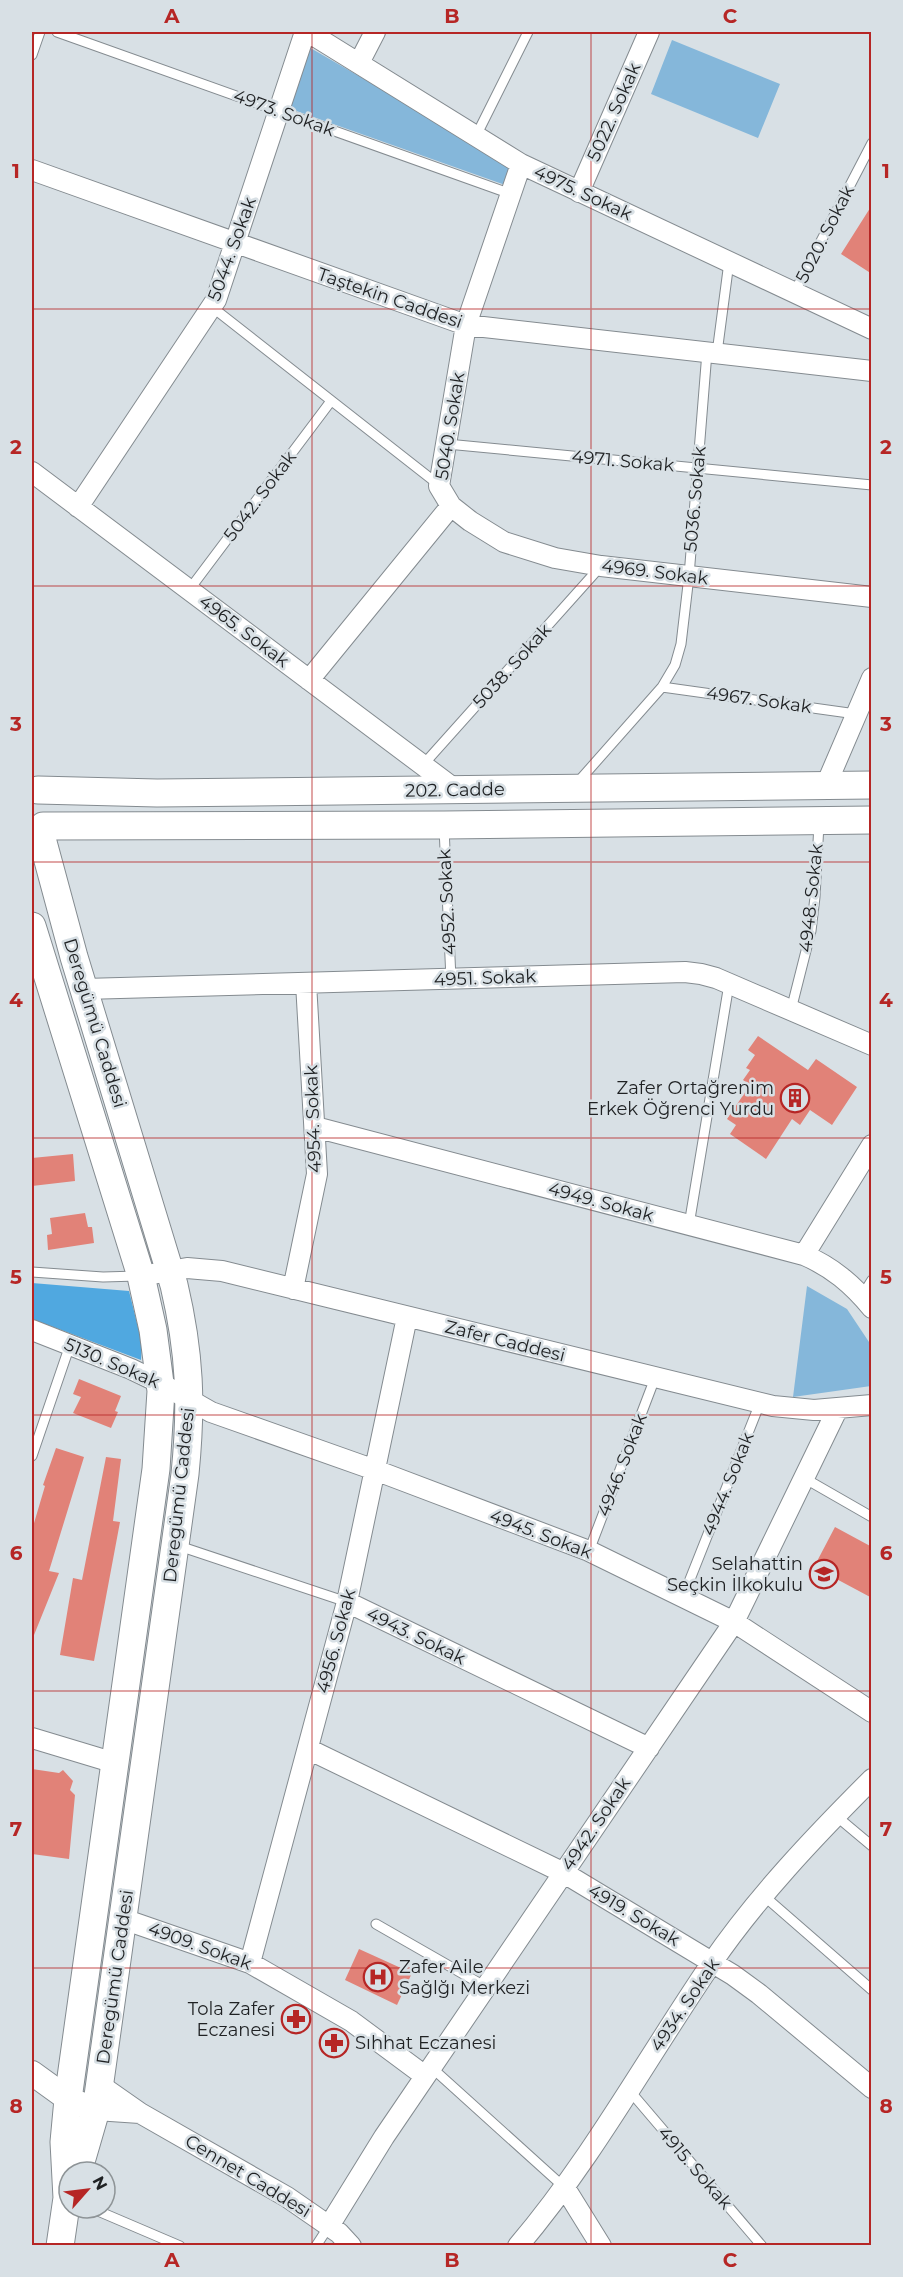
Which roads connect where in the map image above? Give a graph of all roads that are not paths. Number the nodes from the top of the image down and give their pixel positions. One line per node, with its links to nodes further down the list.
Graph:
1 (40, 32): 7 (lane)
2 (57, 32): 9 (lane, 4973. Sokak)
3 (307, 32): 8 (street, 4975. Sokak); 9 (street, 5044. Sokak)
4 (375, 32): 8 (street)
5 (528, 32): 10 (lane)
6 (649, 32): 14 (street, 5022. Sokak)
7 (32, 55)
8 (359, 63): 10 (street, 4975. Sokak)
9 (279, 111): 15 (lane, 4973. Sokak); 16 (street, 5044. Sokak)
10 (476, 136): 12 (street, 4975. Sokak)
11 (872, 143): 18 (lane, 5020. Sokak)
12 (521, 164): 14 (street, 4975. Sokak); 15 (street, 5040. Sokak)
13 (32, 170): 16 (street, Taştekin Caddesi)
14 (579, 192): 17 (street, 4975. Sokak)
15 (511, 194): 20 (street, 5040. Sokak)
16 (236, 243): 19 (street, 5044. Sokak); 20 (street, Taştekin Caddesi)
17 (729, 262): 18 (street, 4975. Sokak); 22 (lane, 5036. Sokak)
18 (794, 293): 21 (street, 4975. Sokak)
19 (212, 307): 24 (lane); 31 (street, 5044. Sokak)
20 (466, 325): 22 (street, Taştekin Caddesi); 25 (street, 5040. Sokak)
21 (872, 329)
22 (712, 353): 23 (street, Taştekin Caddesi); 26 (lane, 5036. Sokak)
23 (872, 371)
24 (331, 401): 29 (lane); 34 (lane, 5042. Sokak)
25 (447, 444): 26 (lane, 4971. Sokak); 29 (street, 5040. Sokak)
26 (698, 468): 28 (lane, 4971. Sokak); 33 (lane, 5036. Sokak)
27 (32, 472): 31 (street, 4965. Sokak)
28 (872, 484)
29 (440, 486): 30 (street, 5040. Sokak)
30 (451, 506): 32 (street, 4969. Sokak); 37 (street, 5040. Sokak)
31 (78, 507): 34 (street, 4965. Sokak)
32 (601, 566): 33 (street, 4969. Sokak); 40 (lane, 5038. Sokak)
33 (689, 576): 35 (street, 4969. Sokak); 38 (lane, 5036. Sokak)
34 (189, 590): 37 (street, 4965. Sokak)
35 (872, 597)
36 (872, 678): 39 (street)
37 (309, 680): 40 (street, 4965. Sokak)
38 (662, 687): 39 (lane, 4967. Sokak); 44 (lane, 5036. Sokak)
39 (856, 714): 41 (street)
40 (423, 765): 45 (street, 4965. Sokak)
41 (826, 785): 42 (main road, 202. Cadde); 44 (main road, 202. Cadde)
42 (872, 785)
43 (33, 786): 45 (main road, 202. Cadde); 49 (main road, Deregümü Caddesi)
44 (573, 789): 45 (main road, 202. Cadde)
45 (456, 790)
46 (819, 820): 47 (main road, 202. Cadde); 48 (main road, 202. Cadde); 55 (lane, 4948. Sokak)
47 (872, 820)
48 (444, 825): 49 (main road, 202. Cadde); 51 (lane, 4952. Sokak)
49 (38, 832): 54 (main road, Deregümü Caddesi)
50 (32, 926): 63 (main road, Deregümü Caddesi)
51 (451, 979): 52 (street, 4951. Sokak); 53 (street, 4951. Sokak)
52 (306, 982): 54 (street, 4951. Sokak); 57 (street, 4954. Sokak)
53 (729, 984): 55 (street, 4951. Sokak); 59 (lane)
54 (84, 989): 61 (main road, Deregümü Caddesi)
55 (791, 1010): 56 (street, 4951. Sokak)
56 (872, 1045)
57 (315, 1127): 59 (street, 4949. Sokak); 64 (street, 4954. Sokak)
58 (872, 1145): 60 (street)
59 (690, 1225): 60 (street, 4949. Sokak)
60 (804, 1255): 65 (street, 4949. Sokak)
61 (170, 1270): 63 (street, Zafer Caddesi); 64 (street, Zafer Caddesi); 71 (main road, Deregümü Caddesi)
62 (32, 1272): 63 (lane)
63 (141, 1276): 70 (main road, Deregümü Caddesi)
64 (293, 1288): 66 (street, Zafer Caddesi)
65 (868, 1294)
66 (406, 1317): 69 (street, Zafer Caddesi); 76 (street, 4956. Sokak)
67 (32, 1330): 68 (street, 5130. Sokak)
68 (70, 1345): 70 (street, 5130. Sokak); 75 (lane)
69 (655, 1378): 72 (street, Zafer Caddesi); 80 (lane, 4946. Sokak)
70 (160, 1383): 71 (street, 5130. Sokak); 88 (main road, Deregümü Caddesi)
71 (190, 1401): 76 (street, 4945. Sokak); 79 (main road, Deregümü Caddesi)
72 (760, 1403): 74 (street, Zafer Caddesi); 81 (lane, 4944. Sokak)
73 (872, 1405): 74 (street, Zafer Caddesi)
74 (838, 1408): 77 (street, 4942. Sokak)
75 (32, 1456)
76 (375, 1470): 80 (street, 4945. Sokak); 82 (street, 4956. Sokak)
77 (804, 1478): 78 (lane); 83 (street, 4942. Sokak)
78 (872, 1517)
79 (175, 1545): 82 (lane, 4943. Sokak); 94 (main road, Deregümü Caddesi)
80 (589, 1551): 81 (street, 4945. Sokak)
81 (683, 1597): 83 (street, 4945. Sokak)
82 (348, 1602): 86 (street, 4943. Sokak); 87 (street, 4956. Sokak)
83 (734, 1622): 84 (street, 4945. Sokak); 86 (street, 4942. Sokak)
84 (872, 1712)
85 (32, 1738): 88 (street)
86 (649, 1748): 92 (street, 4942. Sokak)
87 (308, 1749): 92 (street, 4919. Sokak); 96 (street, 4956. Sokak)
88 (115, 1762): 102 (main road, Deregümü Caddesi)
89 (872, 1779): 90 (street, 4934. Sokak)
90 (836, 1815): 91 (lane); 93 (street, 4934. Sokak)
91 (872, 1846)
92 (564, 1873): 97 (street, 4919. Sokak); 98 (street, 4942. Sokak)
93 (764, 1896): 97 (street, 4934. Sokak); 99 (lane)
94 (123, 1919): 96 (street, 4909. Sokak); 105 (main road, Deregümü Caddesi)
95 (376, 1923): 98 (lane)
96 (250, 1962): 101 (street, 4909. Sokak)
97 (712, 1963): 103 (street, 4919. Sokak); 104 (street, 4934. Sokak)
98 (486, 1987): 101 (street, 4942. Sokak)
99 (872, 1990)
100 (32, 2072): 102 (street, Cennet Caddesi)
101 (428, 2072): 108 (lane, 4909. Sokak); 111 (street, 4942. Sokak)
102 (70, 2086): 105 (street, Cennet Caddesi); 106 (main road, Deregümü Caddesi)
103 (872, 2088)
104 (628, 2090): 108 (street, 4934. Sokak); 118 (lane, 4915. Sokak)
105 (98, 2097): 107 (main road, Deregümü Caddesi); 111 (street, Cennet Caddesi)
106 (67, 2160)
107 (81, 2160)
108 (565, 2188): 116 (street, 4934. Sokak); 117 (street, 4909. Sokak)
109 (117, 2219): 113 (lane)
110 (68, 2220): 112 (main road, Deregümü Caddesi)
111 (329, 2226): 114 (lane); 115 (street, Cennet Caddesi)
112 (60, 2246)
113 (180, 2246)
114 (316, 2246)
115 (351, 2246)
116 (518, 2246)
117 (601, 2246)
118 (762, 2246)

